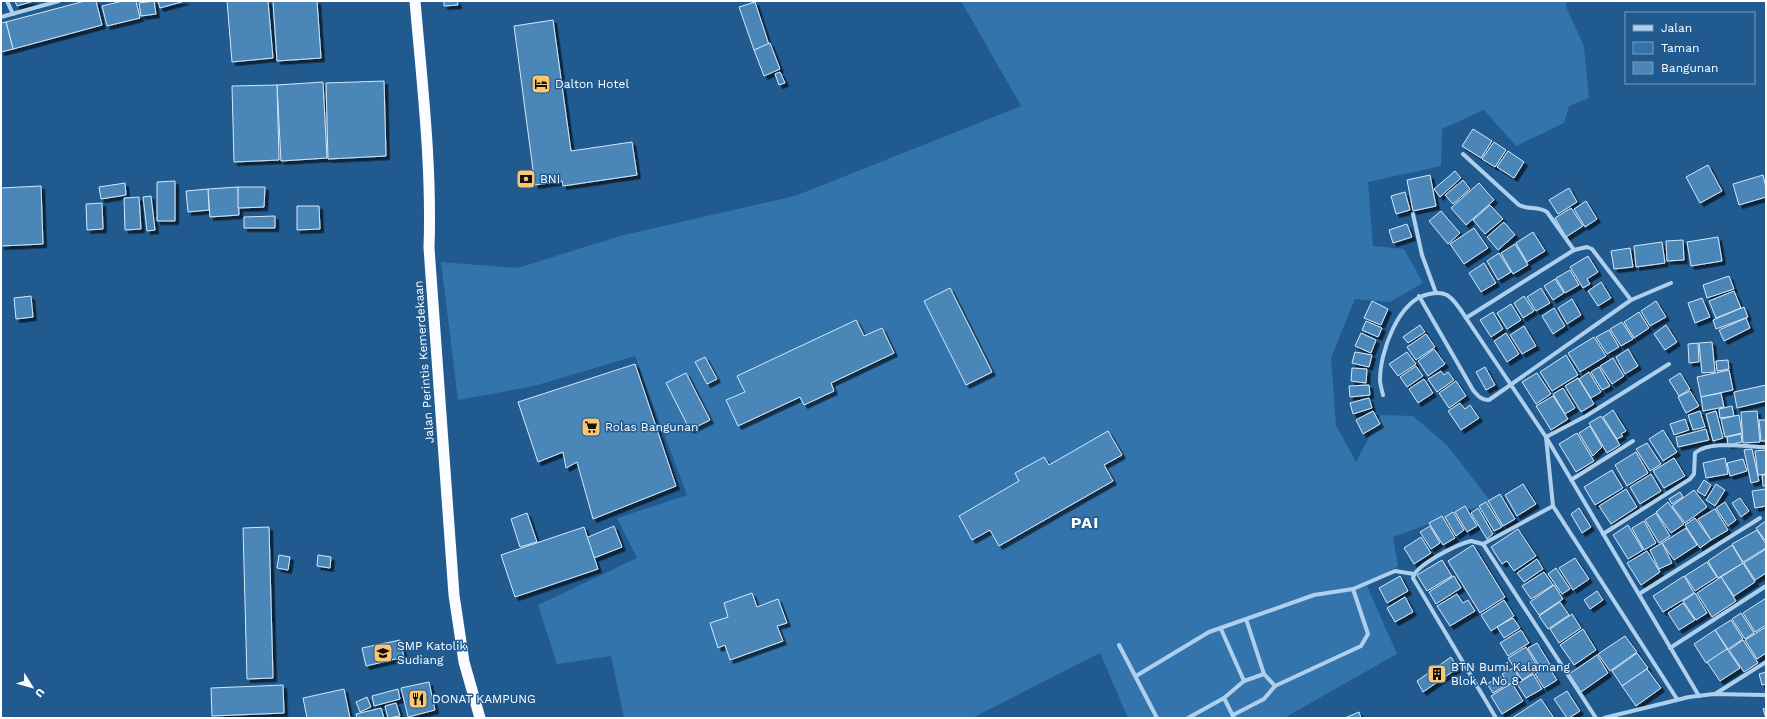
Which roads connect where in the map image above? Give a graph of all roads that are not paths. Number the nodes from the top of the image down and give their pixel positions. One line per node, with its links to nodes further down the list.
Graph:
1 (7, 1): 4 (street)
2 (59, 1): 4 (street)
3 (415, 1): 44 (highway, Jalan Perintis Kemerdekaan)
4 (13, 14): 5 (street)
5 (1, 17)
6 (1463, 154): 8 (street)
7 (1414, 214): 10 (street)
8 (1574, 250): 12 (street); 13 (street)
9 (1671, 283): 12 (street)
10 (1436, 293): 11 (street); 13 (street)
11 (1419, 296): 15 (street); 16 (street)
12 (1631, 300): 15 (street)
13 (1466, 318): 15 (street)
14 (1669, 364): 17 (street)
15 (1510, 384): 17 (street)
16 (1383, 395)
17 (1546, 437): 20 (street); 21 (street)
18 (1633, 442): 20 (street)
19 (1766, 447): 23 (street)
20 (1571, 480): 23 (street)
21 (1553, 506): 24 (street); 42 (street)
22 (1760, 518): 28 (street)
23 (1603, 534): 28 (street)
24 (1483, 544): 25 (street); 48 (street)
25 (1414, 574): 27 (street); 47 (street)
26 (1766, 586): 32 (street)
27 (1353, 589): 29 (street); 37 (street)
28 (1639, 594): 32 (street)
29 (1246, 619): 30 (street); 34 (street)
30 (1221, 628): 35 (street); 36 (street)
31 (1119, 645): 35 (street)
32 (1670, 648): 40 (street)
33 (1766, 662): 38 (street)
34 (1264, 674): 36 (street); 37 (street)
35 (1136, 676): 45 (street)
36 (1244, 681): 41 (street)
37 (1275, 686): 43 (street)
38 (1714, 694): 39 (street); 40 (street)
39 (1766, 695)
40 (1699, 696): 42 (street)
41 (1224, 698): 43 (street); 46 (street)
42 (1677, 699): 49 (street)
43 (1233, 717)
44 (480, 718)
45 (1158, 718)
46 (1188, 718)
47 (1496, 718)
48 (1596, 718)
49 (1604, 718)

